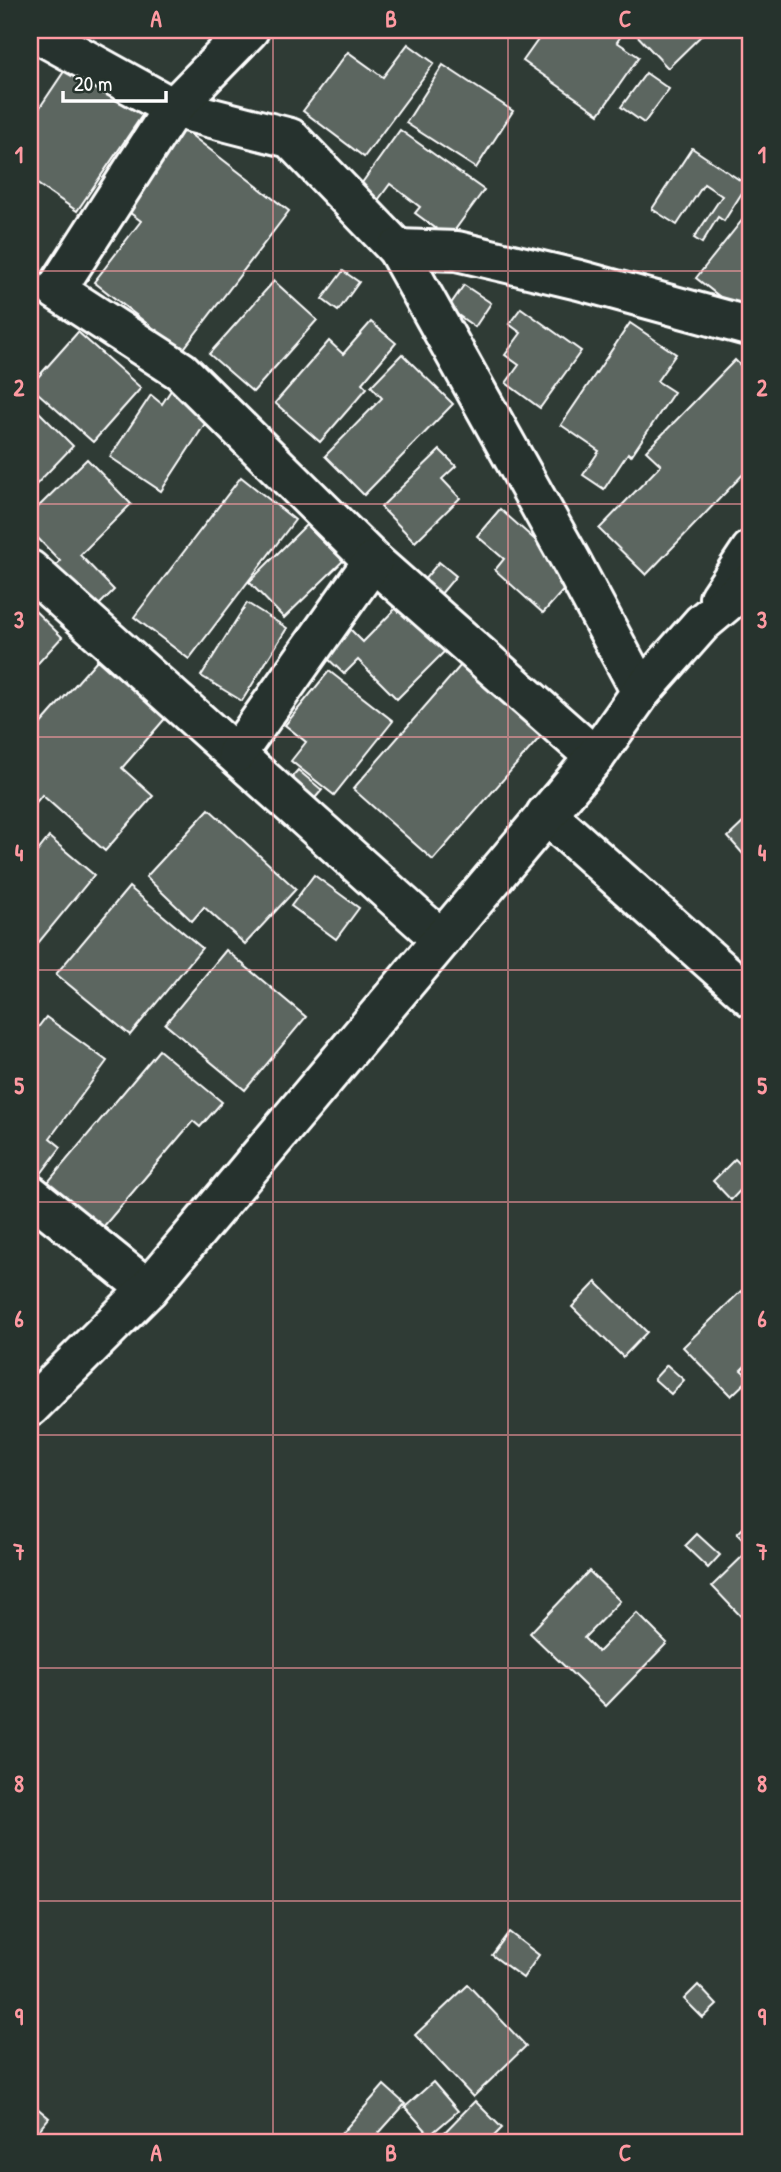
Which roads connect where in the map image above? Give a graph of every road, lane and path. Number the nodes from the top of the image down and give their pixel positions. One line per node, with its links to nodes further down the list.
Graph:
1 (32, 30): 3 (street)
2 (249, 30): 3 (street)
3 (173, 108): 4 (street); 7 (street)
4 (397, 249): 5 (street); 11 (street)
5 (751, 327)
6 (751, 550): 10 (street)
7 (373, 561): 12 (street); 13 (street)
8 (30, 570): 12 (street)
9 (751, 582): 10 (street)
10 (702, 624): 11 (street)
11 (641, 692): 13 (street)
12 (237, 754): 15 (street)
13 (595, 757): 14 (street)
14 (547, 814): 15 (street); 16 (street)
15 (440, 938): 18 (street)
16 (751, 997)
17 (30, 1194): 18 (street)
18 (148, 1289): 19 (street)
19 (30, 1407)

